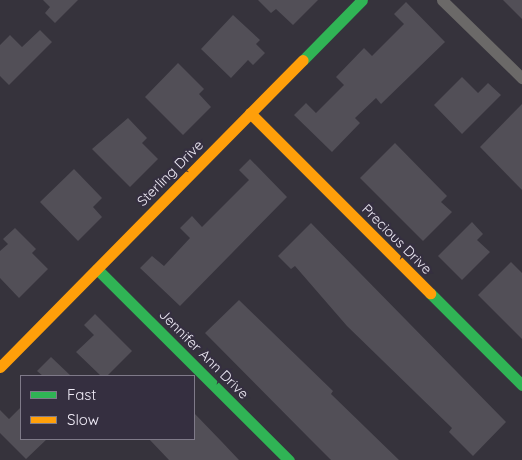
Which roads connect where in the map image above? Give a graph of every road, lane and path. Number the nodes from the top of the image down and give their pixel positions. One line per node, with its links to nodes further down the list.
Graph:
1 (361, 0): 4 (street, Sterling Drive)
2 (442, 0): 3 (street)
3 (522, 78)
4 (250, 113): 5 (street, Sterling Drive); 7 (street, Precious Drive)
5 (97, 268): 6 (street, Sterling Drive); 8 (street, Jennifer Ann Drive)
6 (0, 368)
7 (522, 386)
8 (289, 460)

